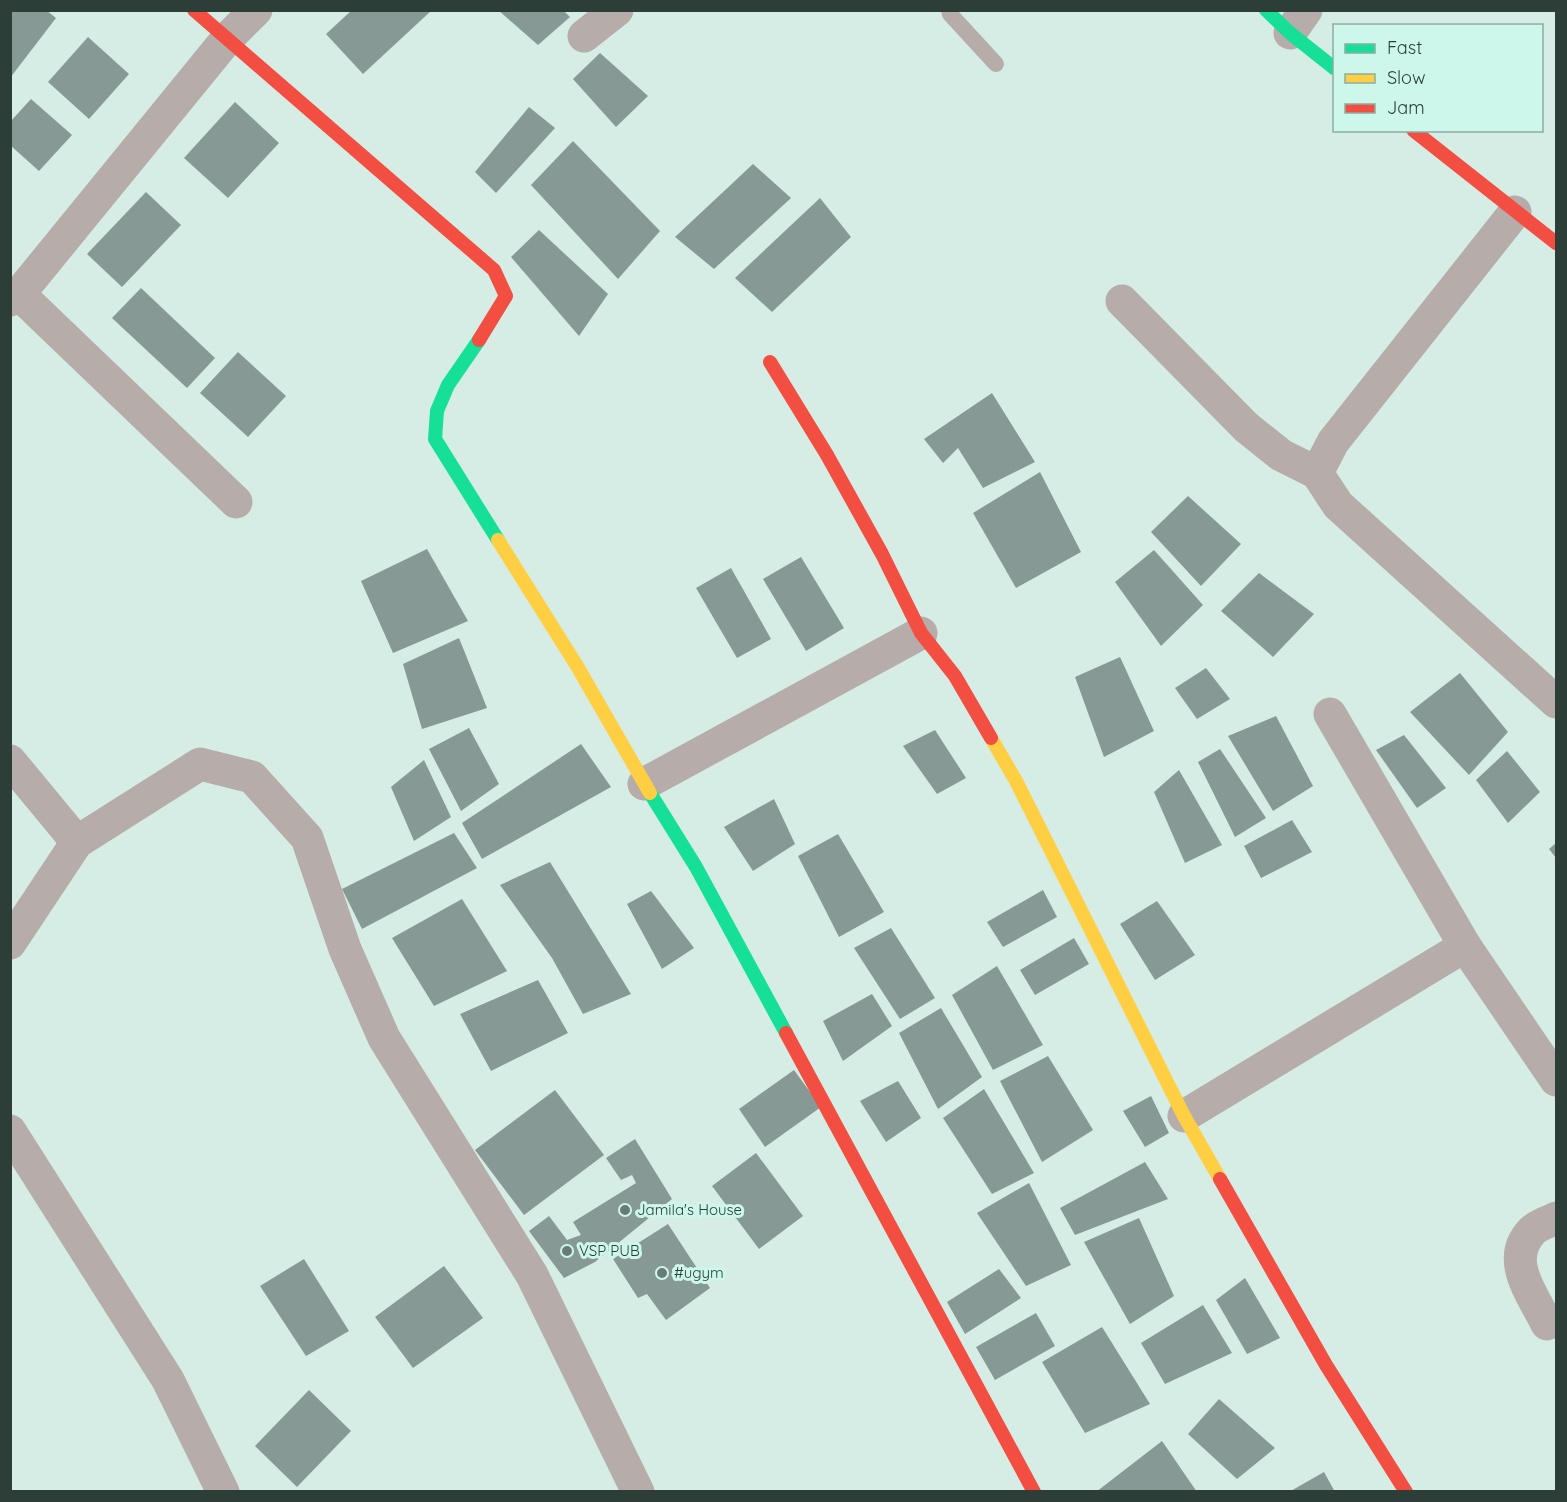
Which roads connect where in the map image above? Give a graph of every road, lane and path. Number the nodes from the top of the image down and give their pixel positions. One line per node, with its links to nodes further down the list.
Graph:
1 (194, 10): 8 (street)
2 (256, 10): 8 (street)
3 (617, 10): 7 (street)
4 (949, 10): 9 (lane)
5 (1266, 10): 6 (street)
6 (1298, 22): 10 (street)
7 (584, 36)
8 (227, 39): 14 (street); 23 (street)
9 (996, 64)
10 (1333, 66)
11 (1415, 132): 12 (street)
12 (1515, 212): 13 (street); 17 (street)
13 (1557, 243)
14 (15, 297): 18 (street)
15 (1122, 301): 17 (street)
16 (770, 362): 19 (street)
17 (1317, 473): 20 (street)
18 (236, 502)
19 (921, 633): 23 (street); 28 (street)
20 (1557, 702)
21 (1330, 714): 26 (street)
22 (10, 761): 24 (street)
23 (644, 784): 34 (street)
24 (77, 842): 25 (street); 33 (street)
25 (10, 943)
26 (1465, 946): 27 (street); 28 (street)
27 (1557, 1080)
28 (1184, 1116): 35 (street)
29 (10, 1131): 32 (street)
30 (1557, 1218): 31 (street)
31 (1547, 1324)
32 (223, 1491)
33 (638, 1491)
34 (1034, 1491)
35 (1406, 1491)

